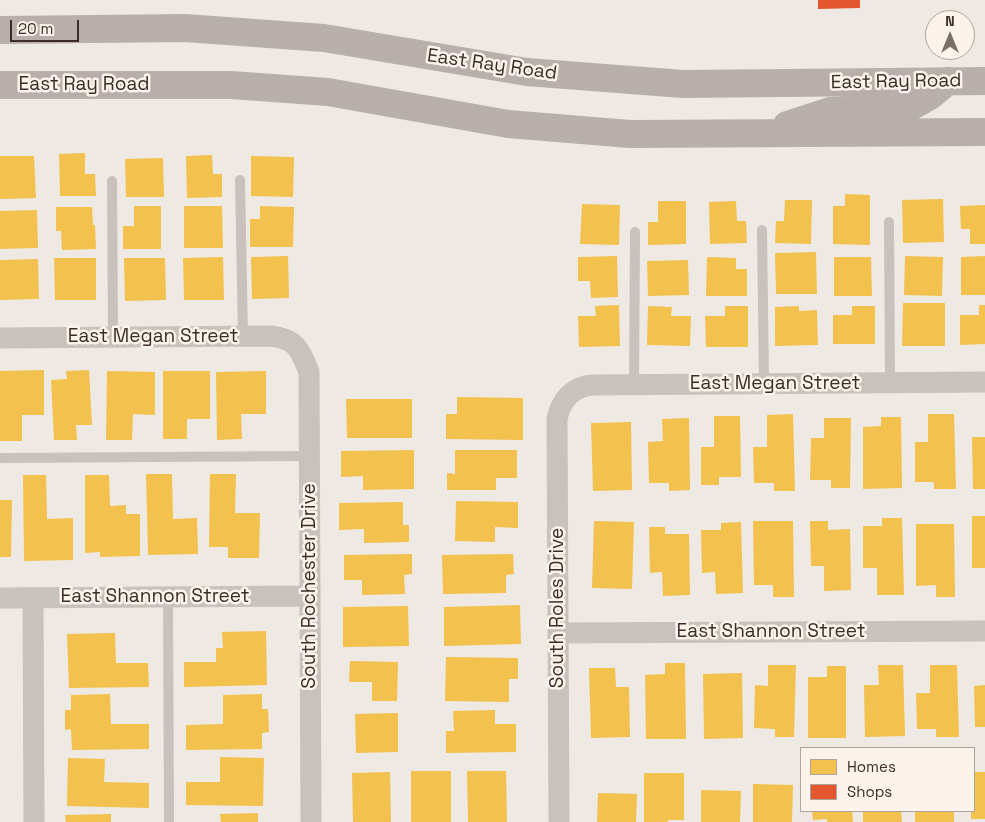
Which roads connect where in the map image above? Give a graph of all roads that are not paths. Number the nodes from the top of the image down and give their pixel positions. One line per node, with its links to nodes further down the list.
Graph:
1 (0, 30): 3 (main road, East Ray Road)
2 (985, 81): 3 (main road, East Ray Road)
3 (948, 82): 5 (main road)
4 (0, 85): 5 (main road, East Ray Road)
5 (765, 132): 6 (main road, East Ray Road)
6 (985, 132)
7 (240, 180): 13 (lane)
8 (112, 181): 12 (lane)
9 (889, 222): 18 (lane)
10 (762, 230): 17 (lane)
11 (635, 232): 19 (lane)
12 (113, 337): 13 (street, East Megan Street); 14 (street, East Megan Street)
13 (243, 337): 15 (street, East Megan Street)
14 (0, 338)
15 (301, 351): 21 (street, South Rochester Drive)
16 (985, 382): 18 (street, East Megan Street)
17 (764, 383): 18 (street, East Megan Street); 19 (street, East Megan Street)
18 (890, 383)
19 (634, 384): 20 (street, East Megan Street)
20 (567, 396): 28 (street, South Roles Drive)
21 (309, 456): 22 (lane); 23 (street, South Rochester Drive)
22 (0, 458)
23 (310, 596): 24 (street, East Shannon Street); 31 (street, South Rochester Drive)
24 (168, 597): 26 (street, East Shannon Street); 30 (lane)
25 (0, 598): 26 (street, East Shannon Street)
26 (33, 598): 29 (street)
27 (985, 631): 28 (street, East Shannon Street)
28 (558, 634): 32 (street, South Roles Drive)
29 (34, 822)
30 (169, 822)
31 (311, 822)
32 (559, 822)

